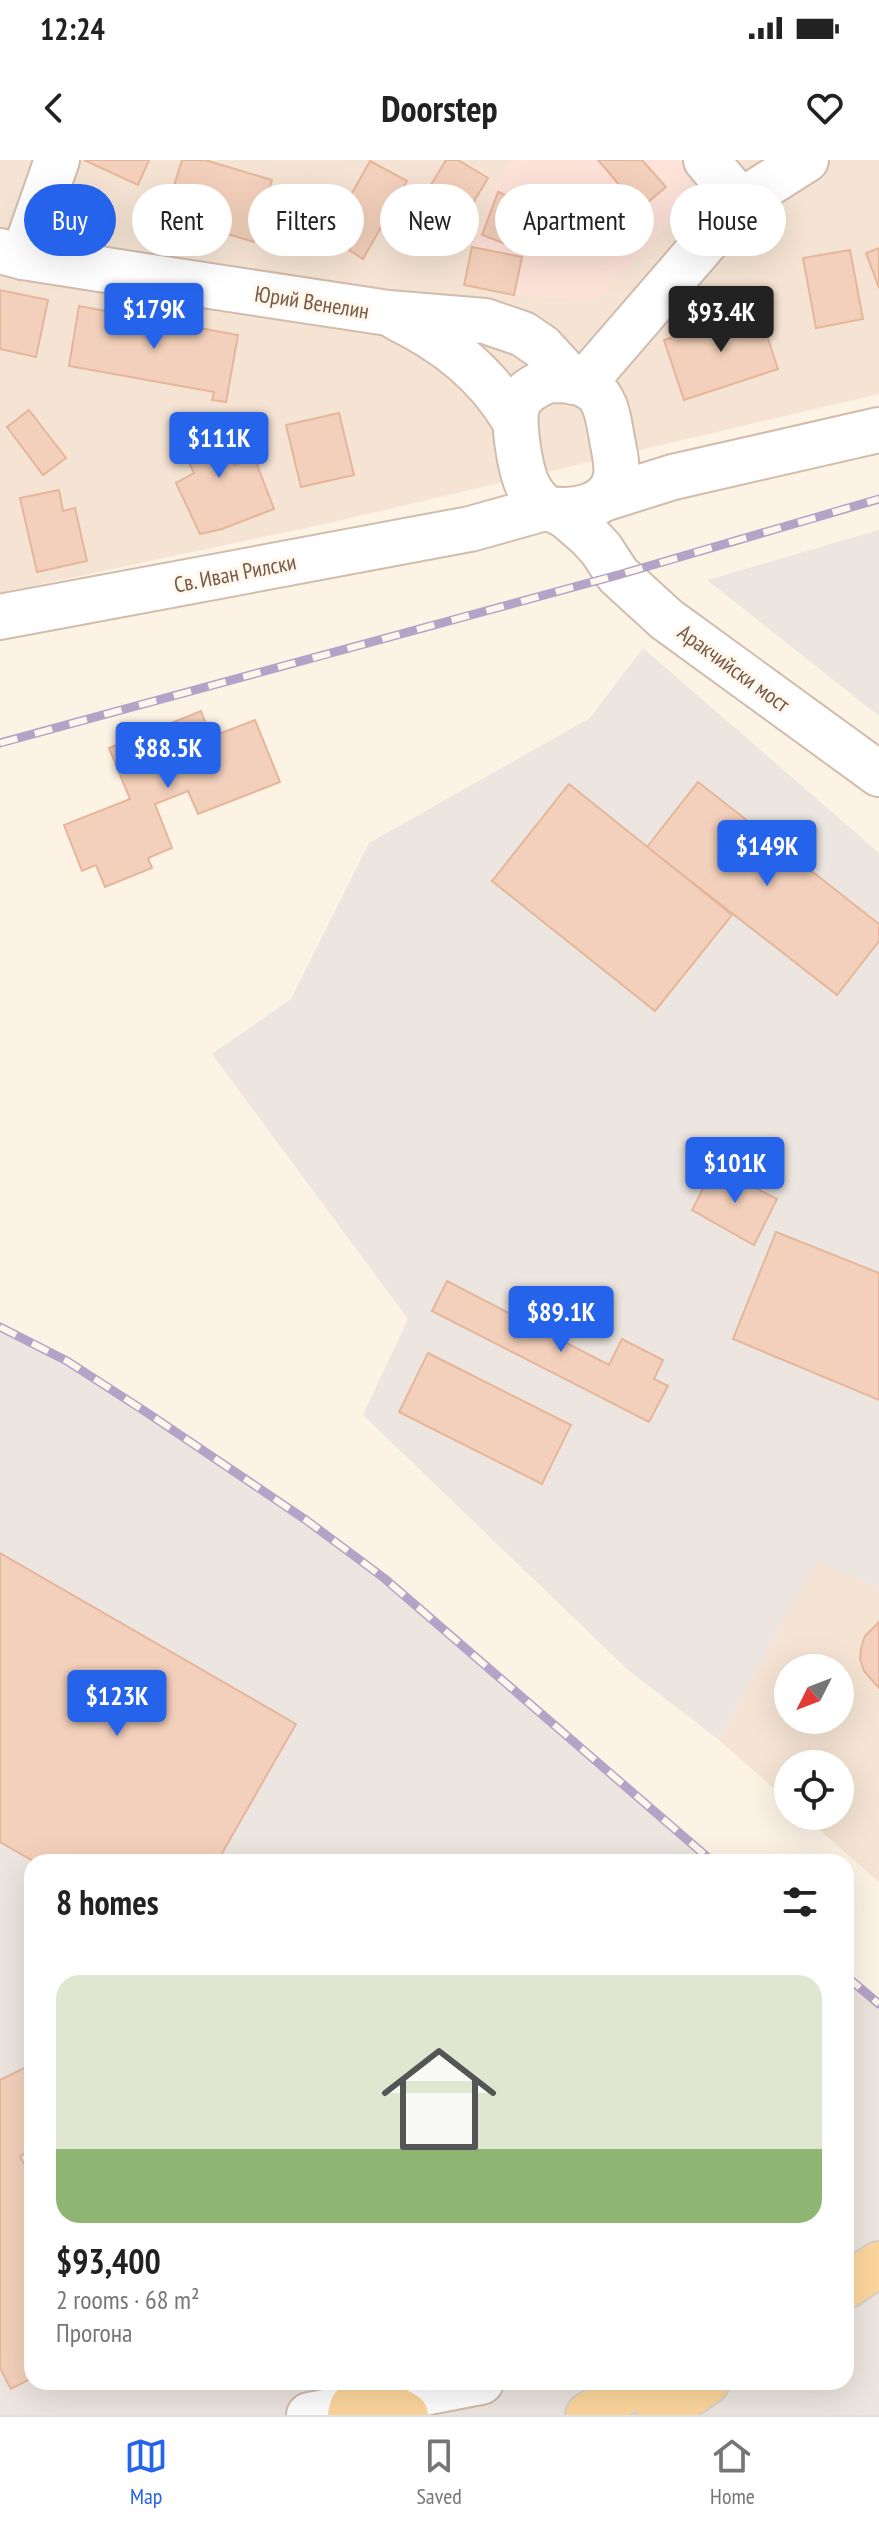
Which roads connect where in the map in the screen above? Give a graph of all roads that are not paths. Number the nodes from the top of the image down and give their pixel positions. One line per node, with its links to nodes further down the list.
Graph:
1 (57, 160): 6 (street)
2 (706, 160): 4 (street)
3 (806, 160): 5 (street)
4 (726, 184)
5 (768, 184)
6 (12, 254): 8 (street, Юрий Венелин)
7 (692, 256): 9 (street)
8 (388, 313): 9 (street, Юрий Венелин); 10 (street, Юрий Венелин)
9 (578, 383): 10 (street); 12 (street, Юрий Венелин)
10 (514, 420): 12 (street)
11 (879, 430): 12 (street)
12 (573, 492): 13 (street, Св. Иван Рилски); 14 (street, Аракчийски мост)
13 (0, 617)
14 (879, 774)
15 (879, 2254): 17 (main road)
16 (879, 2264): 18 (main road)
17 (854, 2266)
18 (854, 2281)
19 (450, 2390): 22 (street)
20 (627, 2390): 24 (main road)
21 (695, 2390): 25 (main road)
22 (372, 2410): 23 (street)
23 (309, 2415)
24 (588, 2415)
25 (659, 2415)

